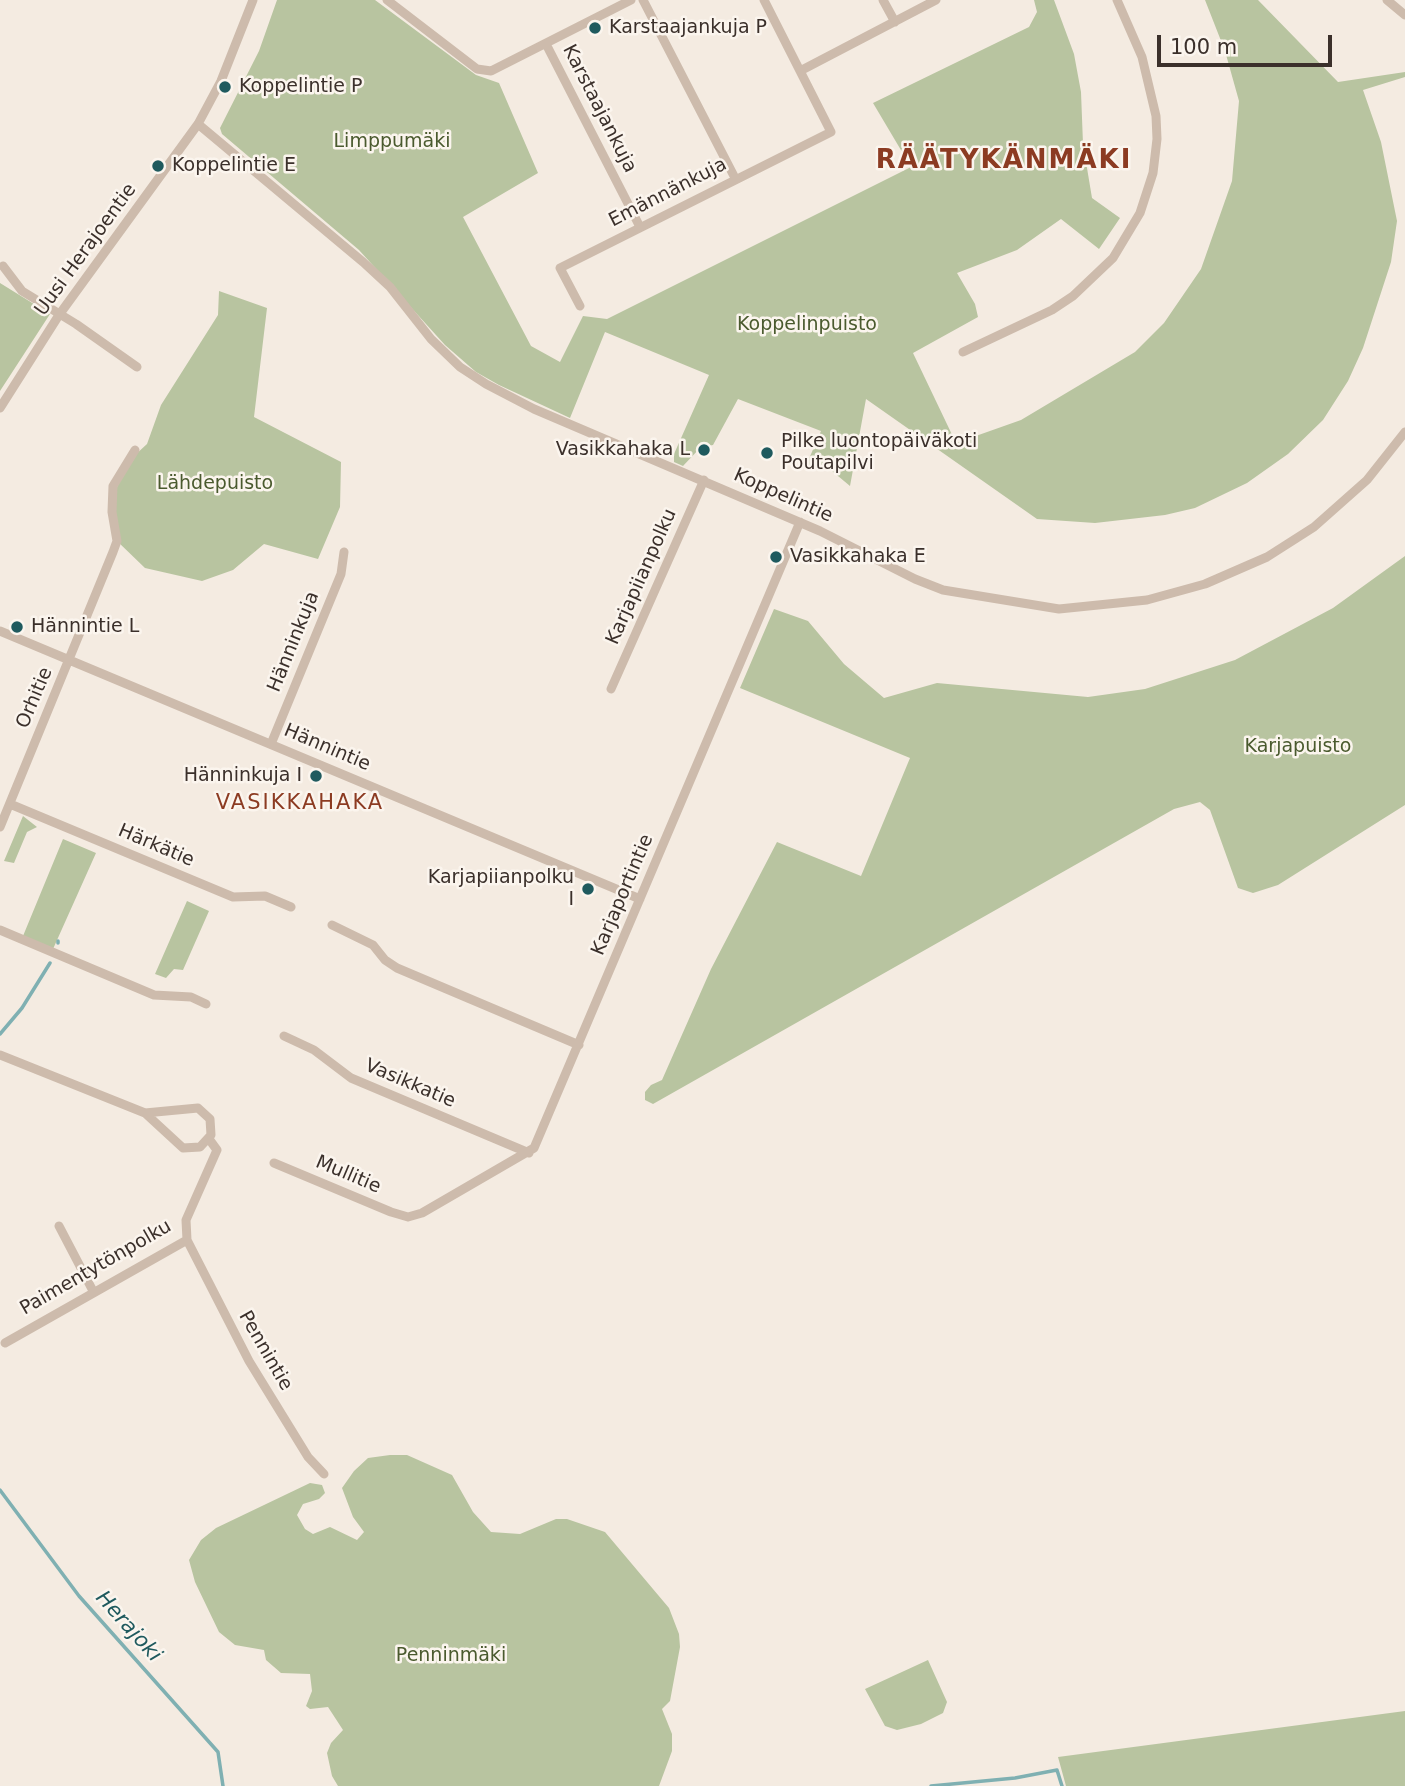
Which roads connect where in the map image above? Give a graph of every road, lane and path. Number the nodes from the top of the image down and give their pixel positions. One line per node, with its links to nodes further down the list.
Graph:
1 (253, 0): 14 (street, Uusi Herajoentie)
2 (387, 0): 12 (street)
3 (631, 0): 12 (street)
4 (643, 0): 15 (street)
5 (764, 0): 13 (street)
6 (883, 0): 11 (street)
7 (936, 0): 11 (street)
8 (1117, 0): 20 (street)
9 (1387, 0): 10 (street)
10 (1405, 15)
11 (895, 22): 13 (street)
12 (545, 44): 16 (street, Karstaajankuja)
13 (800, 71): 15 (street, Emännänkuja)
14 (198, 124): 19 (street, Uusi Herajoentie); 25 (street, Koppelintie)
15 (735, 178): 16 (street, Emännänkuja)
16 (640, 227): 18 (street, Emännänkuja)
17 (3, 265): 19 (street)
18 (580, 306)
19 (59, 315): 21 (street); 22 (street, Uusi Herajoentie)
20 (963, 352)
21 (137, 368)
22 (0, 408)
23 (1405, 432): 26 (street, Koppelintie)
24 (135, 450): 29 (street, Orhitie)
25 (704, 480): 26 (street, Koppelintie); 30 (street, Karjapiianpolku)
26 (800, 522): 34 (street, Karjaportintie)
27 (344, 552): 31 (street, Hänninkuja)
28 (0, 631): 29 (street, Hännintie)
29 (70, 659): 31 (street, Hännintie); 32 (street, Orhitie)
30 (611, 689)
31 (271, 744): 34 (street, Hännintie)
32 (10, 804): 33 (street, Orhitie); 35 (street, Härkätie)
33 (0, 827)
34 (640, 899): 40 (street, Karjaportintie)
35 (291, 907)
36 (332, 925): 40 (street)
37 (0, 930): 38 (street)
38 (206, 1003)
39 (284, 1036): 44 (street, Vasikkatie)
40 (579, 1045): 44 (street, Karjaportintie)
41 (0, 1055): 42 (street)
42 (145, 1113): 43 (street); 43 (street)
43 (209, 1139): 47 (street, Paimentytönpolku)
44 (529, 1153): 45 (street, Mullitie)
45 (274, 1163)
46 (59, 1226): 48 (street)
47 (187, 1240): 48 (street, Paimentytönpolku); 50 (street, Pennintie)
48 (93, 1291): 49 (street, Paimentytönpolku)
49 (5, 1343)
50 (324, 1474)

